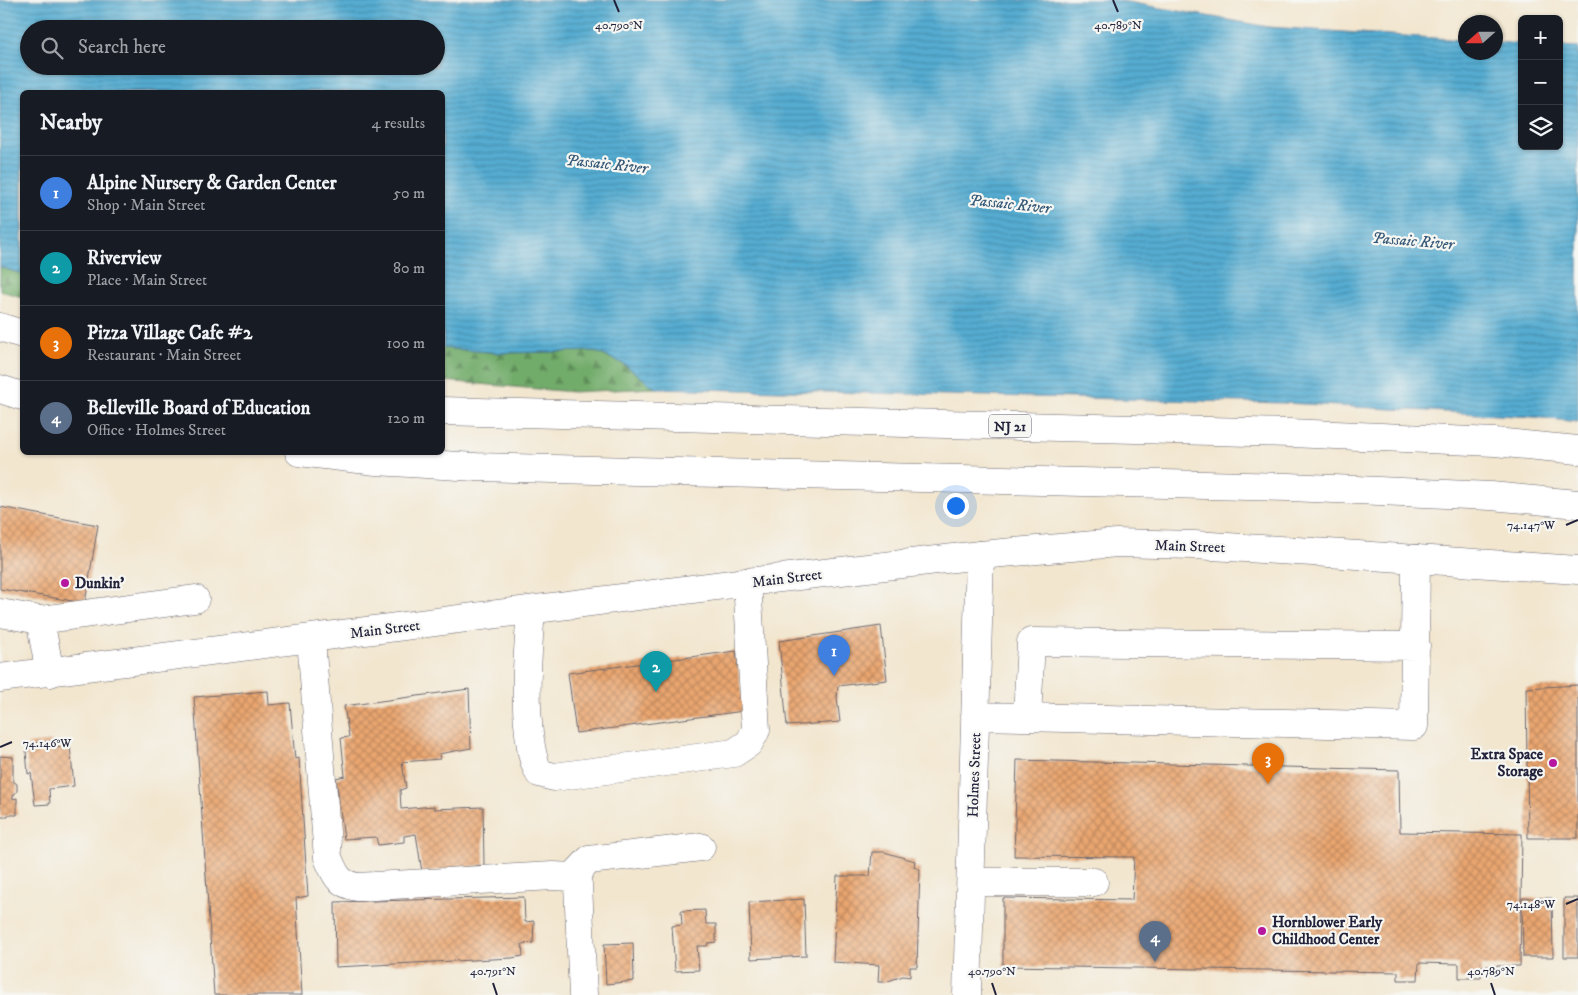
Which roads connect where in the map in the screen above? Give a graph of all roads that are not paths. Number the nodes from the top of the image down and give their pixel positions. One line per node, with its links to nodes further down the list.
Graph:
1 (0, 327): 2 (main road)
2 (20, 333)
3 (0, 389): 4 (main road)
4 (20, 395)
5 (445, 411): 6 (main road, NJ 21)
6 (1578, 450)
7 (325, 455): 8 (main road)
8 (1578, 504)
9 (980, 555): 10 (main road, Main Street); 12 (main road, Main Street); 21 (main road, Holmes Street)
10 (1416, 559): 11 (main road, Main Street); 18 (main road)
11 (1578, 570)
12 (747, 582): 14 (main road, Main Street); 14 (main road)
13 (196, 599): 16 (main road)
14 (531, 610): 17 (main road, Main Street)
15 (0, 613): 16 (main road)
16 (40, 620): 19 (main road)
17 (311, 639): 19 (main road, Main Street); 24 (main road)
18 (1416, 646): 22 (main road); 22 (main road)
19 (50, 673): 20 (main road, Main Street)
20 (0, 678)
21 (976, 716): 22 (main road); 25 (main road, Holmes Street)
22 (1027, 717)
23 (701, 847): 24 (main road)
24 (574, 877): 27 (main road)
25 (971, 882): 26 (main road); 28 (main road, Holmes Street)
26 (1094, 882)
27 (583, 995)
28 (967, 995)

